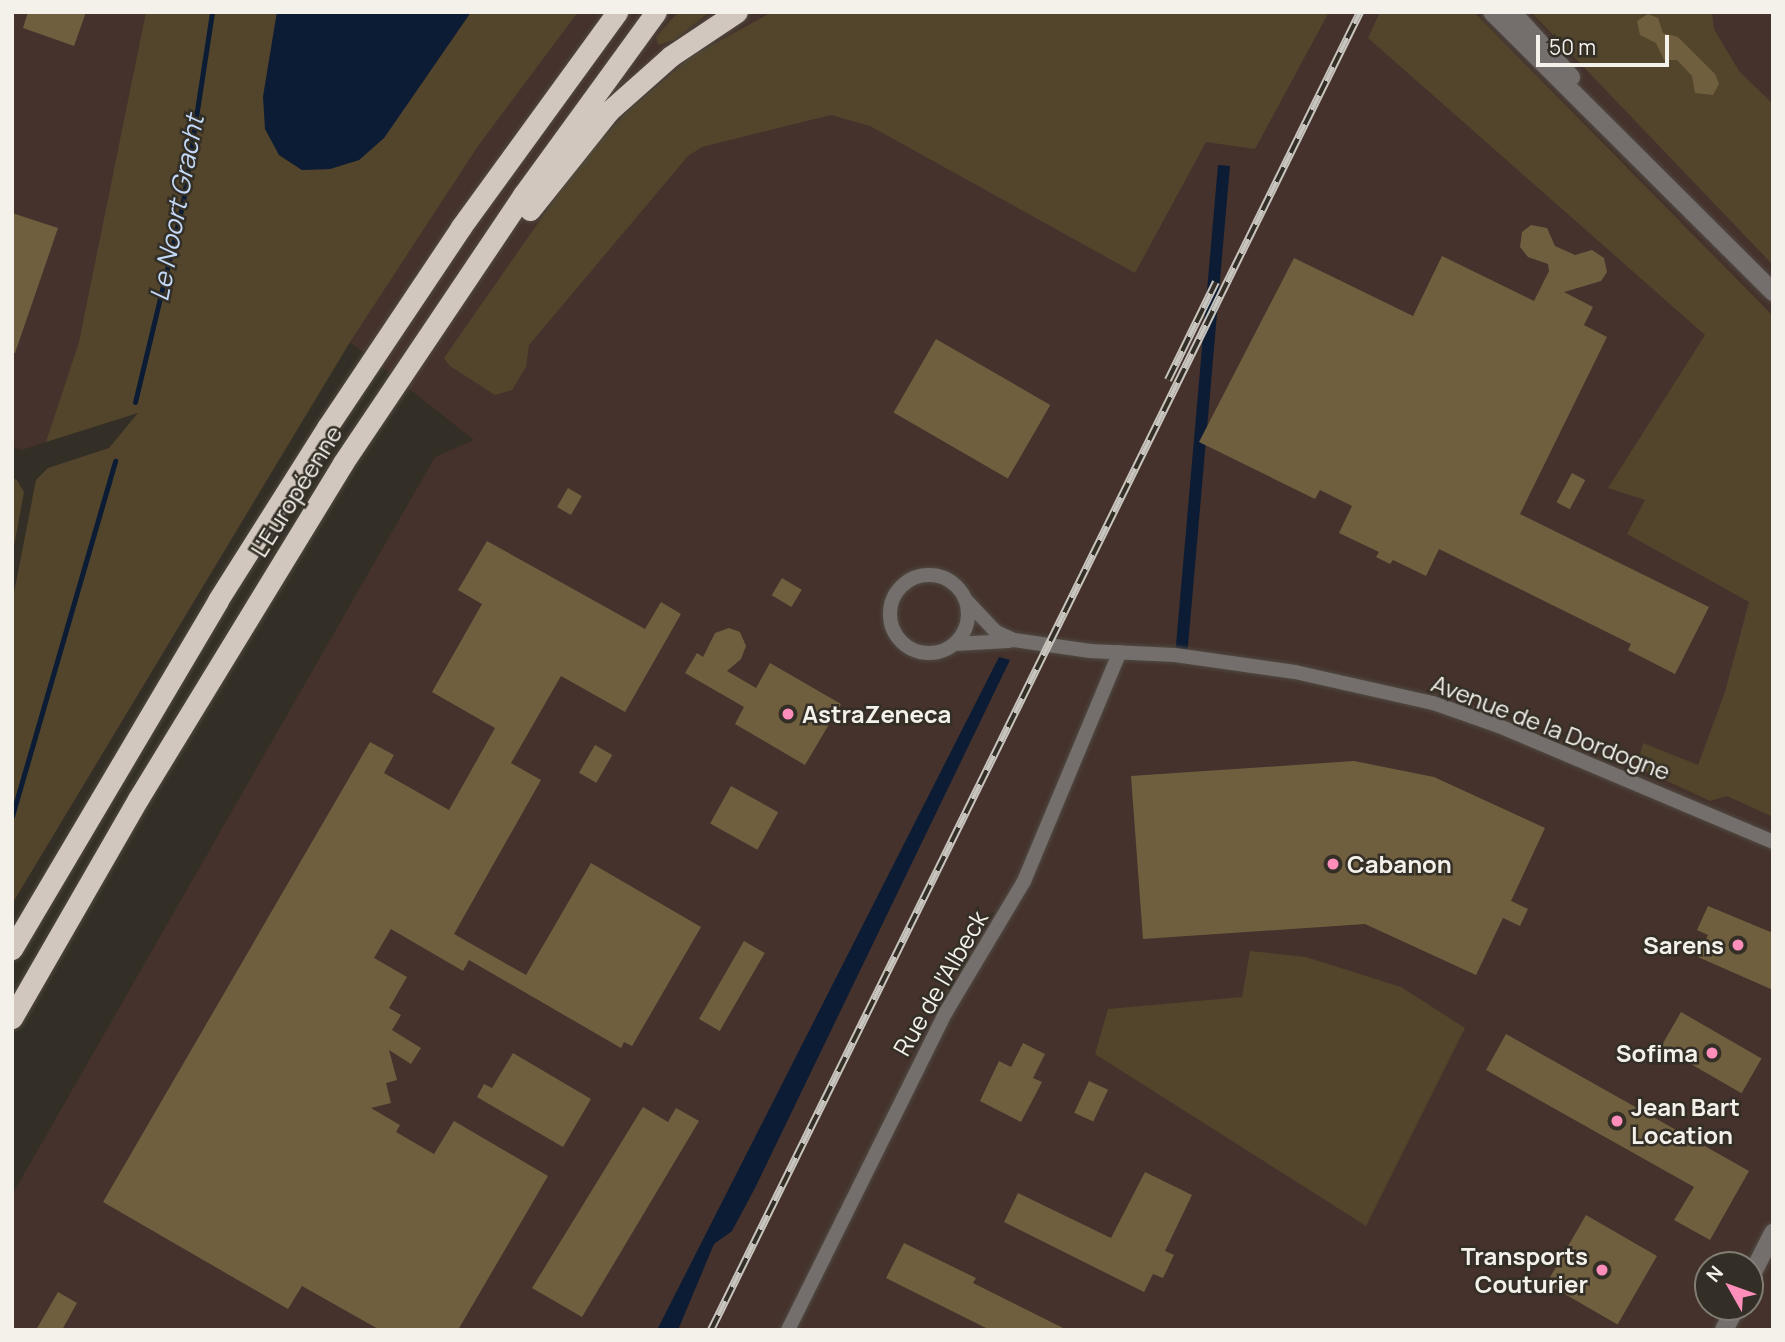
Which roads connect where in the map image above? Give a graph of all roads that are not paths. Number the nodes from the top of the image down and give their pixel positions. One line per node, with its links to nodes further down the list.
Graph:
1 (605, 12): 8 (highway)
2 (617, 12): 8 (highway, L'Européenne)
3 (656, 12): 10 (highway, L'Européenne)
4 (737, 12): 10 (highway)
5 (1492, 12): 7 (street)
6 (1512, 12): 7 (street)
7 (1678, 197): 9 (street)
8 (481, 200): 16 (highway, L'Européenne)
9 (1773, 292)
10 (415, 354): 17 (highway, L'Européenne)
11 (965, 599): 12 (street, Avenue de la Dordogne); 13 (street); 13 (street)
12 (1014, 640): 13 (street, Avenue de la Dordogne); 14 (street, Avenue de la Dordogne)
13 (955, 644)
14 (1120, 652): 15 (street, Avenue de la Dordogne); 20 (street, Rue de l'Albeck)
15 (1773, 842)
16 (12, 948)
17 (12, 1018)
18 (1773, 1233): 19 (street)
19 (1764, 1251)
20 (788, 1330)

